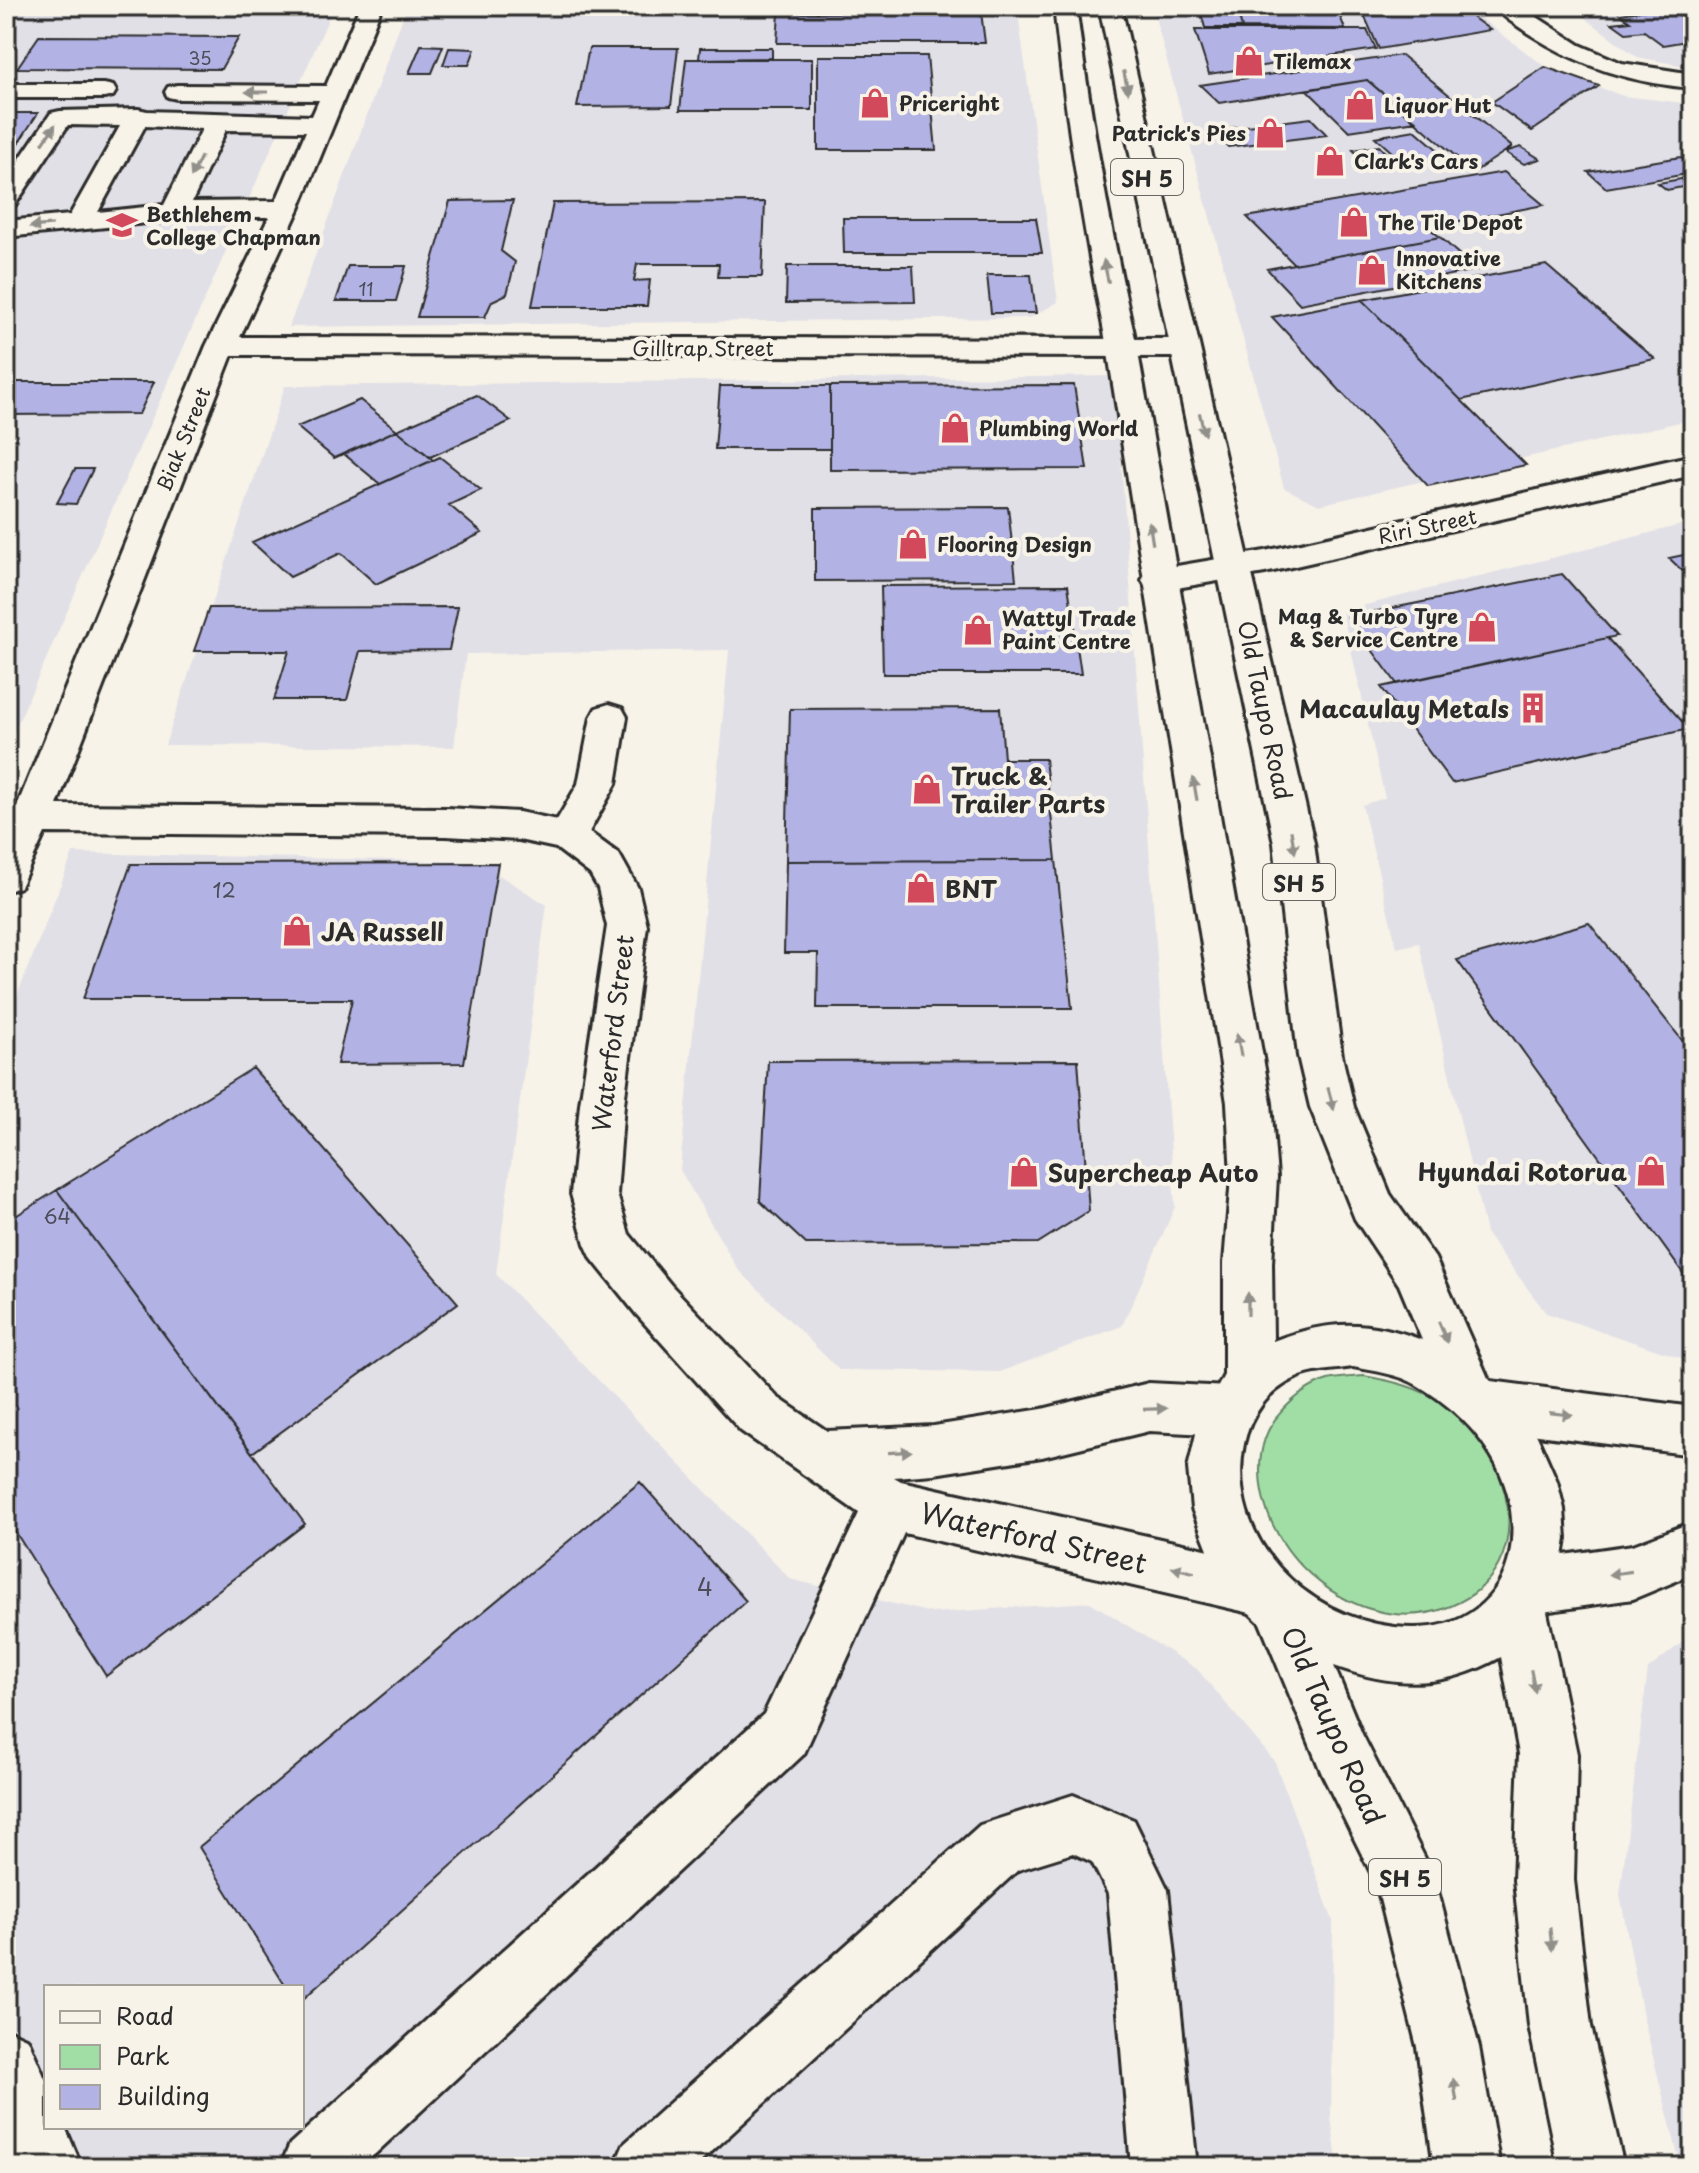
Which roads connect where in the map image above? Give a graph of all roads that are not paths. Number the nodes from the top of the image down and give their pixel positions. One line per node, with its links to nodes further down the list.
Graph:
1 (371, 6): 7 (main road, Biak Street)
2 (1065, 6): 17 (main road, SH 5, one-way to 2)
3 (1110, 6): 18 (main road, Old Taupo Road / SH 5, one-way to 18)
4 (1505, 6): 5 (main road)
5 (1693, 81)
6 (6, 91): 8 (main road)
7 (335, 93): 8 (main road, one-way to 8); 10 (main road, Biak Street)
8 (139, 100): 9 (main road); 11 (main road, one-way to 8); 14 (main road)
9 (218, 121): 10 (main road); 13 (main road, one-way to 13)
10 (322, 124): 12 (main road, Biak Street)
11 (6, 199)
12 (286, 209): 13 (main road); 16 (main road, Biak Street)
13 (174, 213): 14 (main road)
14 (79, 222): 15 (main road, one-way to 15)
15 (6, 229)
16 (221, 346): 17 (main road, Gilltrap Street); 23 (main road, Biak Street)
17 (1122, 347): 18 (main road, Gilltrap Street); 21 (main road, SH 5, one-way to 17)
18 (1184, 348): 20 (main road, Old Taupo Road / SH 5, one-way to 20)
19 (1693, 465): 20 (main road, Riri Street)
20 (1235, 567): 21 (main road, Riri Street); 27 (main road, Old Taupo Road / SH 5, one-way to 27)
21 (1159, 580): 26 (main road, SH 5, one-way to 21)
22 (609, 717): 24 (main road)
23 (32, 819): 24 (main road, Waterford Street); 25 (main road, Biak Street)
24 (567, 836): 29 (main road, Waterford Street)
25 (6, 877)
26 (1238, 1396): 27 (main road, SH 5); 29 (main road, one-way to 26); 33 (main road, SH 5)
27 (1476, 1399): 28 (main road, one-way to 28); 32 (main road, SH 5)
28 (1693, 1431)
29 (822, 1456): 30 (main road, Waterford Street)
30 (890, 1504): 33 (main road, Waterford Street, one-way to 30); 36 (main road)
31 (1693, 1548): 32 (main road, one-way to 32)
32 (1524, 1595): 33 (main road, SH 5); 40 (main road, SH 5, one-way to 40)
33 (1270, 1598): 39 (main road, Old Taupo Road / SH 5, one-way to 33)
34 (6, 2061): 35 (main road)
35 (49, 2167)
36 (313, 2167)
37 (647, 2167): 38 (main road)
38 (1164, 2167)
39 (1467, 2167)
40 (1591, 2167)

